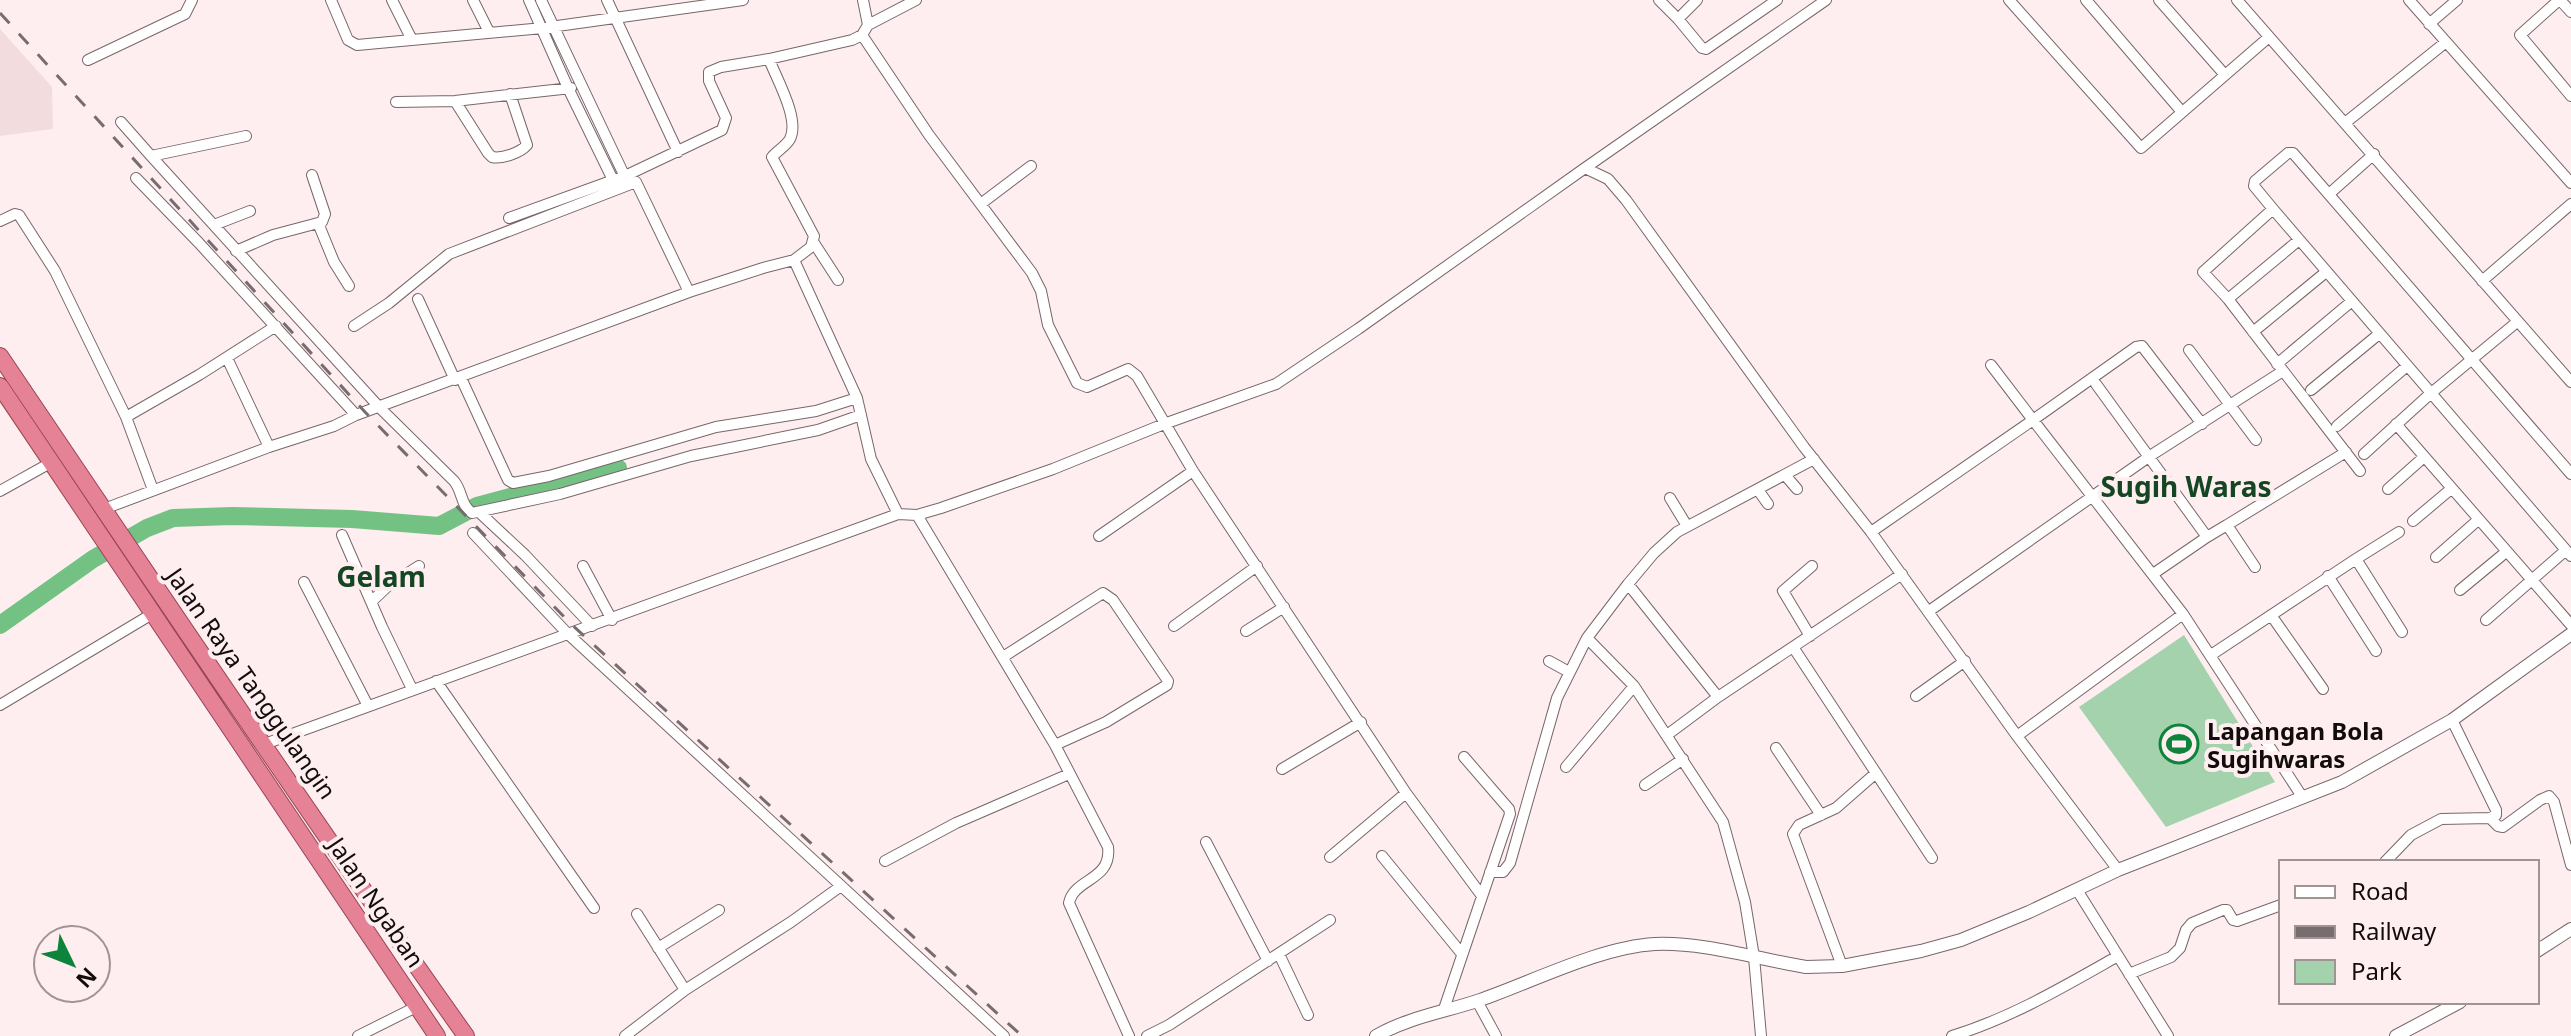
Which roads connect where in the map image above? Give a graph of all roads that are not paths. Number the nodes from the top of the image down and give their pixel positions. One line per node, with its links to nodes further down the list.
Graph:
1 (192, 0): 33 (street)
2 (331, 0): 30 (street)
3 (392, 0): 30 (street)
4 (473, 0): 28 (street)
5 (529, 0): 26 (street)
6 (541, 0): 26 (street)
7 (607, 0): 23 (street)
8 (743, 0): 23 (street)
9 (863, 0): 27 (street)
10 (916, 0): 27 (street)
11 (1659, 0): 24 (street)
12 (1697, 0): 24 (street)
13 (1826, 0): 49 (street)
14 (2009, 0): 41 (street)
15 (2086, 0): 41 (street)
16 (2159, 0): 34 (street)
17 (2237, 0): 29 (street)
18 (2409, 0): 25 (street)
19 (2457, 0): 25 (street)
20 (2560, 0): 22 (street); 38 (street)
21 (1772, 1): 24 (street)
22 (2571, 12)
23 (614, 17): 26 (street); 45 (street)
24 (1678, 19)
25 (2429, 24): 31 (street)
26 (548, 27): 28 (street); 35 (street); 36 (street)
27 (865, 30): 32 (street); 56 (street)
28 (489, 32): 30 (street)
29 (2269, 37): 34 (street); 43 (street)
30 (411, 38)
31 (2446, 42): 43 (street); 54 (street)
32 (769, 59): 45 (street); 65 (street)
33 (88, 60)
34 (2225, 75): 41 (street)
35 (581, 86): 36 (street); 52 (street)
36 (568, 88): 37 (street); 53 (street)
37 (510, 94): 39 (street); 39 (street)
38 (2571, 96)
39 (455, 101): 40 (street)
40 (396, 102)
41 (2182, 112)
42 (121, 122): 47 (street)
43 (2346, 124): 46 (street)
44 (246, 136): 47 (street)
45 (678, 152): 52 (street)
46 (2374, 154): 55 (street); 70 (street)
47 (151, 156): 63 (street)
48 (1031, 166): 56 (street)
49 (1593, 171): 101 (street); 111 (street)
50 (312, 175): 62 (street)
51 (136, 178): 77 (street)
52 (631, 178): 53 (street); 72 (street); 78 (street)
53 (613, 180): 60 (street)
54 (2571, 183)
55 (2329, 194): 58 (street); 84 (street)
56 (982, 203): 101 (street)
57 (2571, 204): 70 (street)
58 (2273, 209): 64 (street); 74 (street)
59 (250, 211): 63 (street)
60 (509, 218)
61 (0, 221): 99 (street)
62 (318, 223): 66 (street); 71 (street)
63 (214, 225): 66 (street)
64 (2299, 240): 68 (street); 74 (street)
65 (814, 243): 67 (street); 69 (street)
66 (236, 251): 96 (street)
67 (794, 260): 72 (street); 94 (street)
68 (2326, 272): 75 (street); 79 (street)
69 (838, 280)
70 (2482, 281): 76 (street)
71 (349, 286)
72 (689, 292): 88 (street)
73 (418, 299): 88 (street)
74 (2228, 299): 79 (street)
75 (2352, 301): 80 (street); 87 (street)
76 (2517, 322): 84 (street); 89 (street)
77 (276, 326): 83 (street); 98 (street)
78 (354, 326)
79 (2253, 332): 87 (street)
80 (2379, 334): 86 (street); 92 (street)
81 (2189, 350): 95 (street)
82 (0, 356): 126 (highway, Jalan Raya Tanggulangin)
83 (227, 358): 99 (street); 106 (street)
84 (2471, 360): 93 (street); 115 (street)
85 (1991, 365): 100 (street)
86 (2407, 366): 93 (street); 104 (street)
87 (2280, 367): 95 (street); 107 (street)
88 (458, 379): 94 (street); 96 (street)
89 (2571, 382)
90 (2096, 384): 109 (street)
91 (0, 386): 112 (highway)
92 (2311, 390)
93 (2430, 394): 103 (street); 142 (street)
94 (857, 399): 97 (street)
95 (2230, 406): 102 (street); 105 (street)
96 (380, 408): 98 (street); 127 (street)
97 (860, 414): 127 (street); 128 (street)
98 (356, 415): 106 (street)
99 (126, 417): 120 (street)
100 (2033, 420): 102 (street); 123 (street); 134 (street)
101 (1164, 424): 113 (street); 129 (street)
102 (2202, 424): 109 (street)
103 (2396, 424): 108 (street); 110 (street)
104 (2337, 426)
105 (2256, 440)
106 (269, 447): 120 (street)
107 (2346, 452): 114 (street); 133 (street)
108 (2364, 454)
109 (2150, 456): 123 (street); 139 (street)
110 (2424, 457): 118 (street); 119 (street)
111 (1813, 458): 116 (street); 134 (street)
112 (52, 462): 122 (street); 140 (highway)
113 (1190, 467): 138 (street); 147 (street)
114 (2360, 471)
115 (2571, 474)
116 (1785, 475): 117 (street); 121 (street)
117 (1797, 489)
118 (2388, 489)
119 (2451, 489): 131 (street); 132 (street)
120 (153, 490): 126 (street)
121 (1758, 490): 125 (street); 130 (street)
122 (0, 491)
123 (2093, 496): 151 (street); 159 (street)
124 (1670, 498): 130 (street)
125 (1768, 504)
126 (104, 509): 140 (highway, Jalan Raya Tanggulangin)
127 (472, 511): 166 (street)
128 (898, 514): 129 (street); 163 (street)
129 (917, 515): 177 (street)
130 (1683, 519): 155 (street)
131 (2478, 520): 141 (street); 143 (street)
132 (2413, 521)
133 (2227, 525): 139 (street); 149 (street)
134 (1871, 532): 150 (street)
135 (2399, 532): 144 (street)
136 (473, 533): 170 (street)
137 (342, 535): 157 (street)
138 (1099, 536)
139 (2207, 537): 151 (street)
140 (121, 545): 160 (highway, Jalan Ngaban); 191 (highway, Jalan Raya Tanggulangin)
141 (2506, 552): 153 (street); 156 (street)
142 (2568, 553): 153 (street)
143 (2436, 557)
144 (2356, 559): 152 (street); 169 (street)
145 (419, 566): 157 (street)
146 (583, 566): 163 (street)
147 (1257, 566): 158 (street); 167 (street)
148 (1812, 566): 172 (street)
149 (2255, 567)
150 (1902, 574): 159 (street); 172 (street)
151 (2153, 574): 161 (street)
152 (2328, 576): 162 (street); 175 (street)
153 (2532, 580): 164 (street); 165 (street)
154 (304, 582): 186 (street)
155 (1628, 584): 173 (street); 184 (street)
156 (2460, 590)
157 (371, 602): 181 (street)
158 (1284, 607): 168 (street); 188 (street)
159 (1929, 611): 178 (street)
160 (152, 614): 185 (street); 235 (highway, Jalan Ngaban)
161 (2183, 614): 176 (street); 190 (street)
162 (2271, 615): 176 (street); 182 (street)
163 (612, 620): 166 (street)
164 (2486, 620)
165 (2571, 625)
166 (592, 626): 170 (street)
167 (1174, 626)
168 (1246, 631)
169 (2402, 632)
170 (567, 633): 179 (street); 214 (street)
171 (2571, 634): 187 (street)
172 (1810, 636): 174 (street)
173 (1587, 638): 180 (street); 213 (street)
174 (1793, 647): 184 (street); 198 (street)
175 (2376, 651)
176 (2211, 655): 202 (street)
177 (1003, 657): 192 (street); 192 (street)
178 (1965, 661): 183 (street); 190 (street)
179 (436, 681): 181 (street); 218 (street)
180 (1634, 686): 189 (street); 196 (street)
181 (412, 689): 186 (street)
182 (2323, 689)
183 (1916, 696)
184 (1718, 697): 189 (street)
185 (0, 705)
186 (368, 706): 191 (street)
187 (2452, 720): 202 (street); 204 (street)
188 (1361, 722): 197 (street); 201 (street)
189 (1667, 735): 195 (street)
190 (2017, 736): 212 (street)
191 (262, 745): 240 (highway, Jalan Raya Tanggulangin)
192 (1055, 746): 199 (street)
193 (1776, 748): 203 (street)
194 (1464, 757): 213 (street)
195 (1683, 759): 200 (street); 228 (street)
196 (1566, 767)
197 (1282, 769)
198 (1876, 773): 203 (street); 208 (street)
199 (1069, 774): 210 (street); 243 (street)
200 (1645, 785)
201 (1406, 793): 207 (street); 216 (street)
202 (2303, 798): 212 (street)
203 (1821, 815): 230 (street)
204 (2494, 822): 209 (street); 211 (street)
205 (1206, 842): 229 (street)
206 (1382, 856): 226 (street)
207 (1330, 857)
208 (1932, 858)
209 (2387, 860)
210 (885, 861)
211 (2571, 865)
212 (2118, 870): 215 (street)
213 (1496, 872): 216 (street)
214 (841, 886): 232 (street); 242 (street)
215 (2077, 890): 227 (street); 230 (street)
216 (1482, 896): 226 (street)
217 (2279, 906): 231 (street)
218 (594, 908)
219 (719, 910): 223 (street)
220 (637, 914): 223 (street)
221 (1330, 920): 225 (street)
222 (2571, 929): 224 (street)
223 (658, 948): 232 (street)
224 (2539, 950)
225 (1279, 954): 229 (street); 237 (street)
226 (1462, 954): 236 (street)
227 (2118, 956): 231 (street); 248 (street)
228 (1754, 957): 230 (street); 233 (street); 247 (street)
229 (1268, 961): 244 (street)
230 (1842, 966)
231 (2129, 974): 249 (street)
232 (685, 990): 241 (street)
233 (1472, 1002): 236 (street); 246 (street)
234 (2456, 1004): 250 (street)
235 (418, 1006): 238 (street); 239 (highway, Jalan Ngaban)
236 (1448, 1008): 245 (street)
237 (1308, 1015)
238 (358, 1036)
239 (437, 1036)
240 (466, 1036)
241 (625, 1036)
242 (1004, 1036)
243 (1129, 1036)
244 (1147, 1036)
245 (1376, 1036)
246 (1496, 1036)
247 (1761, 1036)
248 (1952, 1036)
249 (2168, 1036)
250 (2396, 1036)

